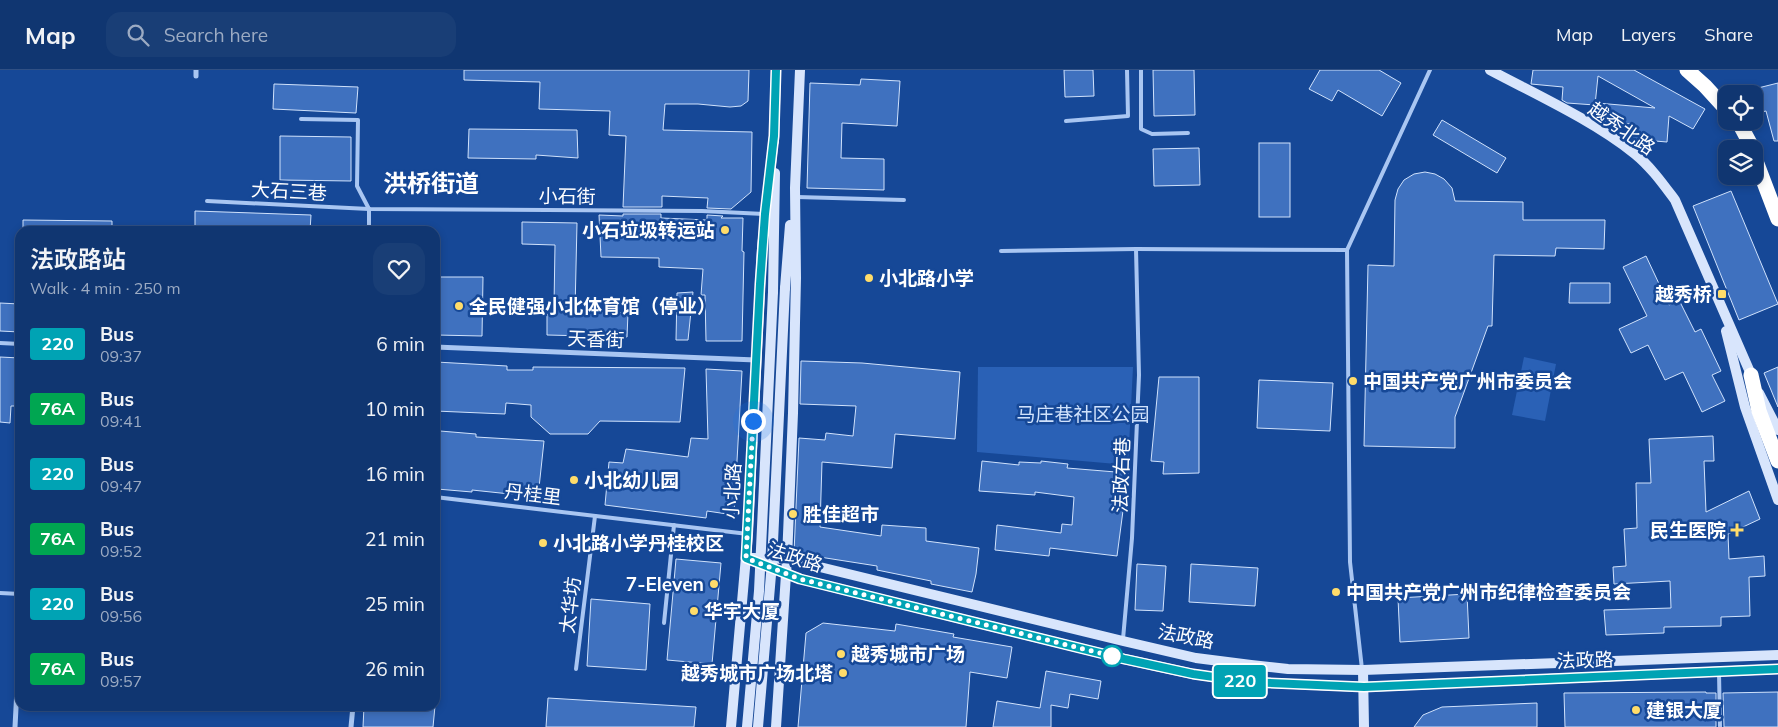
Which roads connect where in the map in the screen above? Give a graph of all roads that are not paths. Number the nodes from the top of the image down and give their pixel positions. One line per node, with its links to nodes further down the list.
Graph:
1 (776, 70): 14 (street, 小北路)
2 (800, 70): 17 (street)
3 (1127, 70): 12 (lane)
4 (1141, 70): 13 (lane)
5 (1430, 70): 26 (lane)
6 (1490, 70): 28 (street, 越秀北路)
7 (1687, 70): 10 (highway)
8 (1693, 70): 9 (highway)
9 (1718, 97)
10 (1718, 100)
11 (301, 119): 20 (lane)
12 (1066, 121)
13 (1188, 133)
14 (774, 136): 22 (street, 小北路); 61 (street, 小北路, bridge)
15 (1763, 174): 21 (highway)
16 (1763, 180): 23 (highway)
17 (795, 192): 18 (lane); 37 (street); 62 (street, bridge)
18 (904, 200)
19 (207, 201): 20 (lane, 大石三巷)
20 (370, 208): 22 (lane, 小石街); 24 (lane)
21 (1778, 209)
22 (765, 214): 32 (street, 小北路)
23 (1778, 219)
24 (369, 226)
25 (1136, 249): 26 (lane); 27 (lane); 49 (lane, 法政右巷)
26 (1347, 250): 53 (lane)
27 (1001, 251)
28 (1720, 306): 33 (street, 越秀北路); 39 (street, 越秀北路)
29 (0, 344): 30 (lane)
30 (15, 344)
31 (440, 347): 32 (street, 天香街)
32 (756, 360): 36 (street, 小北路)
33 (1751, 375): 34 (street, 越秀北路); 35 (highway)
34 (1778, 430)
35 (1778, 462)
36 (750, 490): 37 (street); 42 (street, 小北路)
37 (789, 496): 44 (street)
38 (440, 498): 40 (lane, 丹桂里)
39 (1778, 500)
40 (594, 516): 41 (lane, 丹桂里); 51 (lane, 太华坊)
41 (674, 525): 42 (lane, 丹桂里); 48 (lane)
42 (748, 534): 43 (street, 小北路)
43 (746, 558): 44 (street, 法政路); 45 (street, 法政路); 60 (street, 小北路)
44 (787, 559): 45 (street); 49 (street, 法政路)
45 (786, 575): 55 (street, 法政路); 63 (street)
46 (0, 593): 47 (lane)
47 (15, 594)
48 (664, 623)
49 (1123, 641): 53 (street, 法政路)
50 (1778, 655): 53 (street, 法政路)
51 (576, 669)
52 (1778, 669): 54 (street, 法政路)
53 (1363, 670): 55 (street)
54 (1719, 672): 55 (street, 法政路); 65 (lane)
55 (1364, 687): 64 (street)
56 (16, 711): 58 (street)
57 (352, 711): 59 (street)
58 (15, 727)
59 (351, 727)
60 (731, 727)
61 (747, 727)
62 (758, 727)
63 (776, 727)
64 (1364, 727)
65 (1720, 727)

